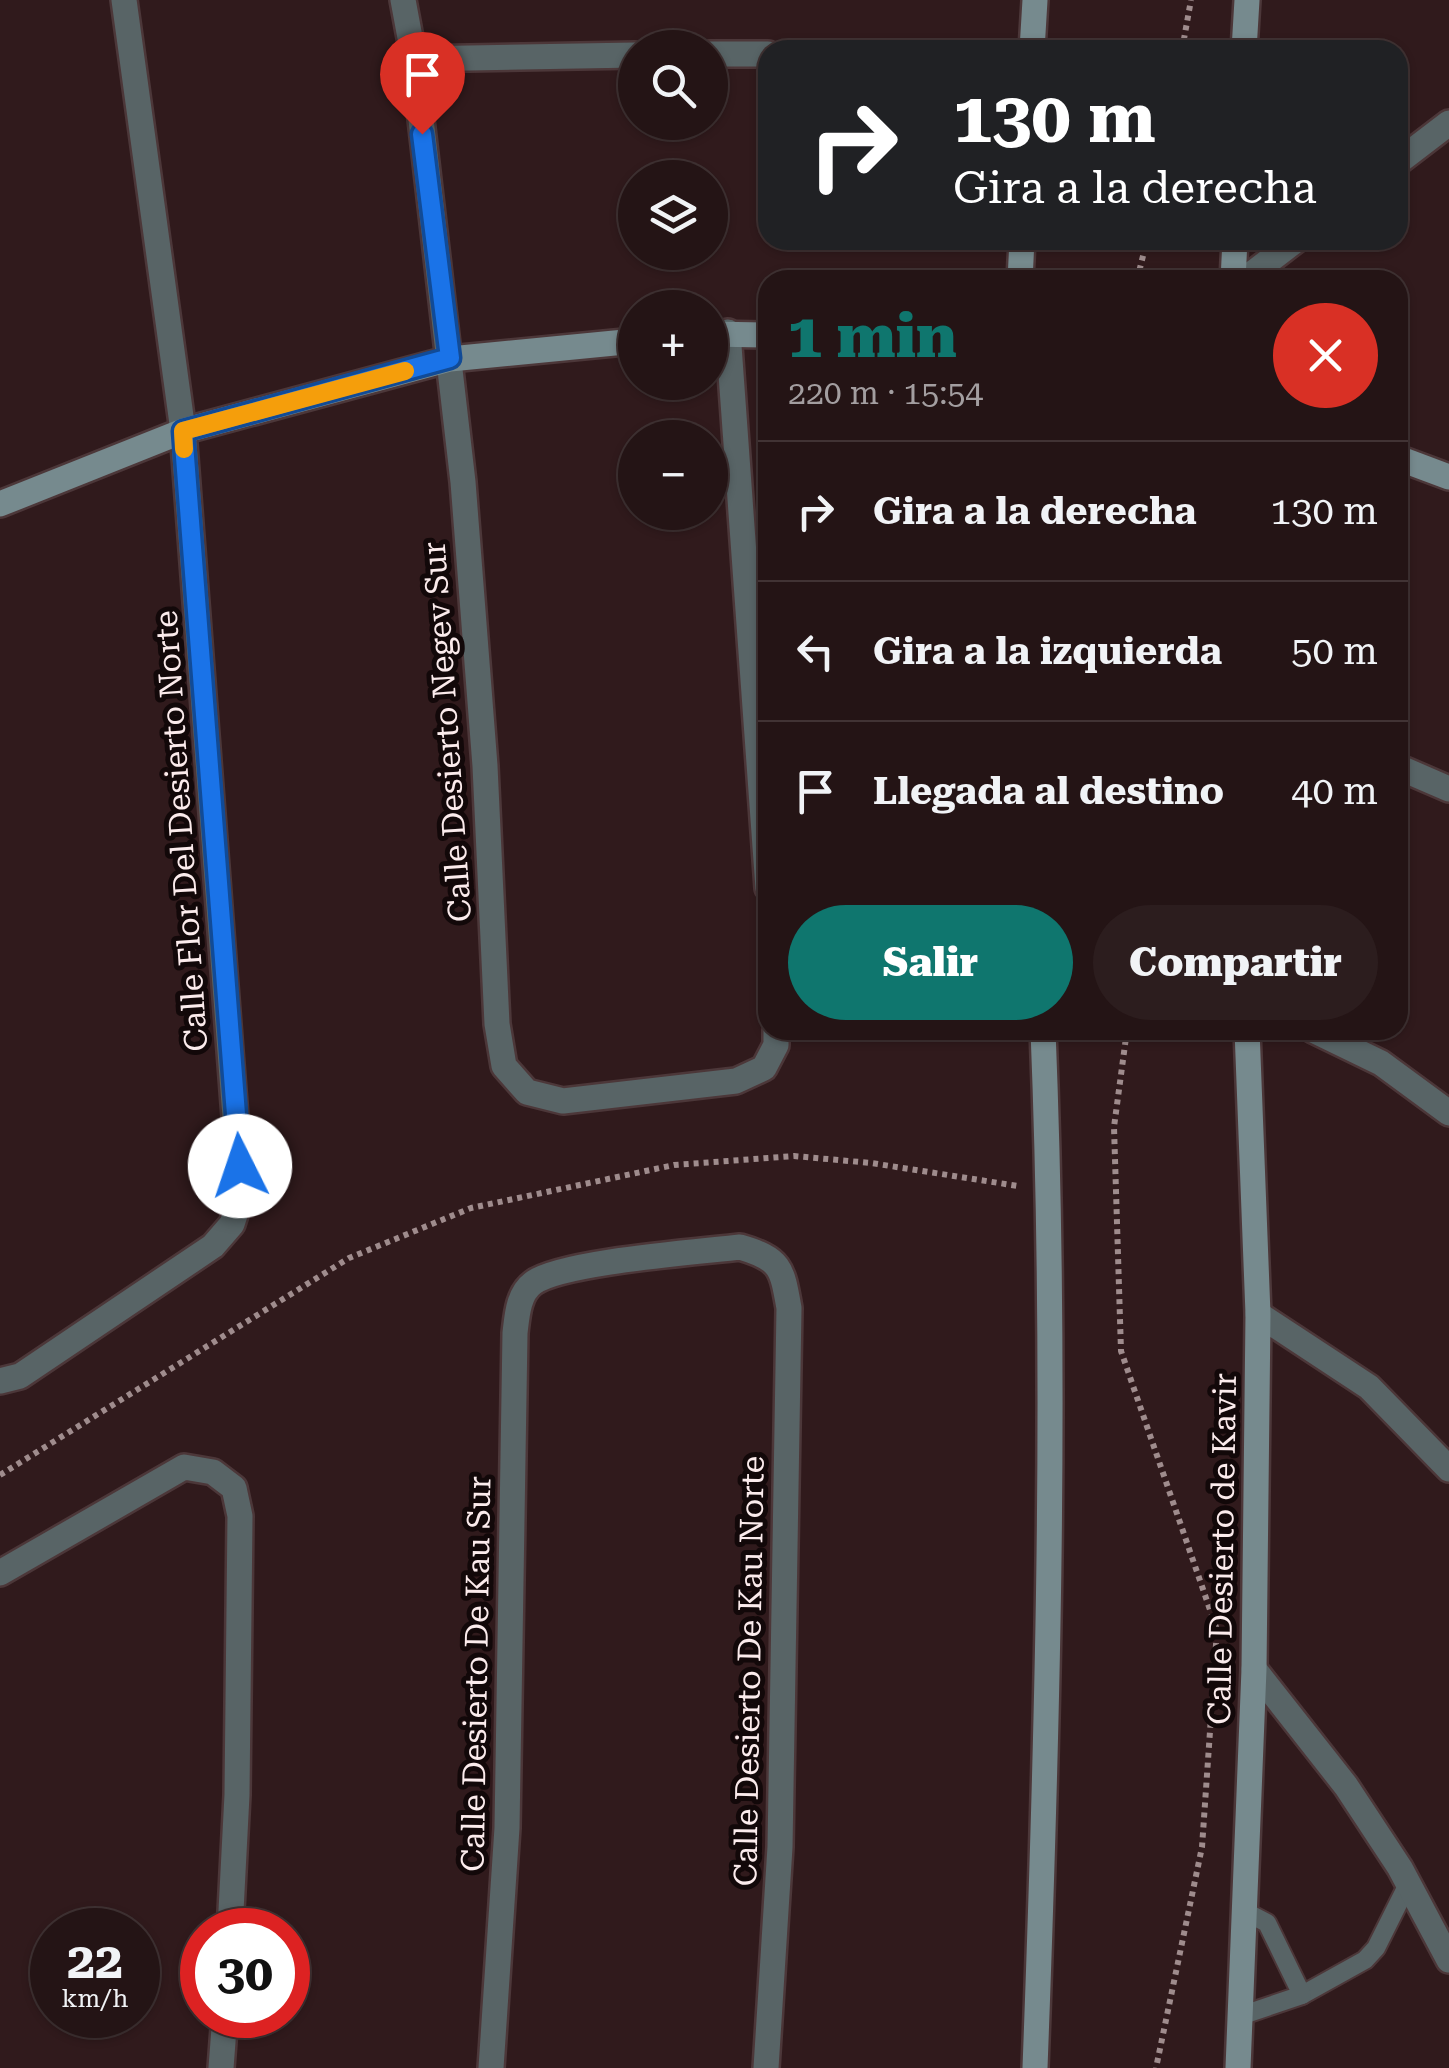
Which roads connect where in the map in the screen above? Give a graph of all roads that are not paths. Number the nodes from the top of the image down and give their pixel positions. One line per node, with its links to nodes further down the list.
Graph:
1 (124, 0): 20 (street, Calle Flor Del Desierto Norte)
2 (403, 0): 10 (street, Calle Desierto Negev Sur)
3 (1035, 0): 5 (street)
4 (1246, 0): 6 (street)
5 (1033, 40)
6 (1244, 40)
7 (728, 54): 8 (street)
8 (758, 54)
9 (618, 55): 10 (street)
10 (414, 59): 18 (street, Calle Desierto Negev Sur)
11 (1449, 123): 12 (street)
12 (1408, 154)
13 (1283, 250): 14 (street)
14 (1257, 270)
15 (728, 333): 16 (street)
16 (758, 335)
17 (618, 343): 18 (street)
18 (450, 358): 20 (street); 27 (street, Calle Desierto Negev Sur)
19 (725, 400): 25 (street)
20 (183, 431): 23 (street); 34 (street, Calle Flor Del Desierto Norte)
21 (1408, 461): 22 (street)
22 (1447, 474)
23 (0, 504)
24 (1408, 771): 26 (street)
25 (758, 775)
26 (1449, 789)
27 (775, 1040)
28 (1043, 1040): 48 (street)
29 (1247, 1040): 33 (street, Calle Desierto de Kavir)
30 (1334, 1040): 31 (street)
31 (1449, 1112)
32 (784, 1275): 46 (street, Calle Desierto De Kau Sur); 47 (street, Calle Desierto De Kau Norte)
33 (1258, 1314): 35 (street); 37 (street, Calle Desierto de Kavir)
34 (0, 1381)
35 (1449, 1469)
36 (0, 1573): 39 (street)
37 (1254, 1669): 38 (street); 40 (street, Calle Desierto de Kavir)
38 (1408, 1884): 41 (street); 42 (lane)
39 (231, 1908)
40 (1244, 1911): 42 (lane); 43 (street, Calle Desierto de Kavir)
41 (1449, 1960)
42 (1302, 1994): 43 (lane)
43 (1240, 2016): 49 (street, Calle Desierto de Kavir)
44 (224, 2038): 45 (street)
45 (221, 2068)
46 (491, 2068)
47 (766, 2068)
48 (1036, 2068)
49 (1238, 2068)

